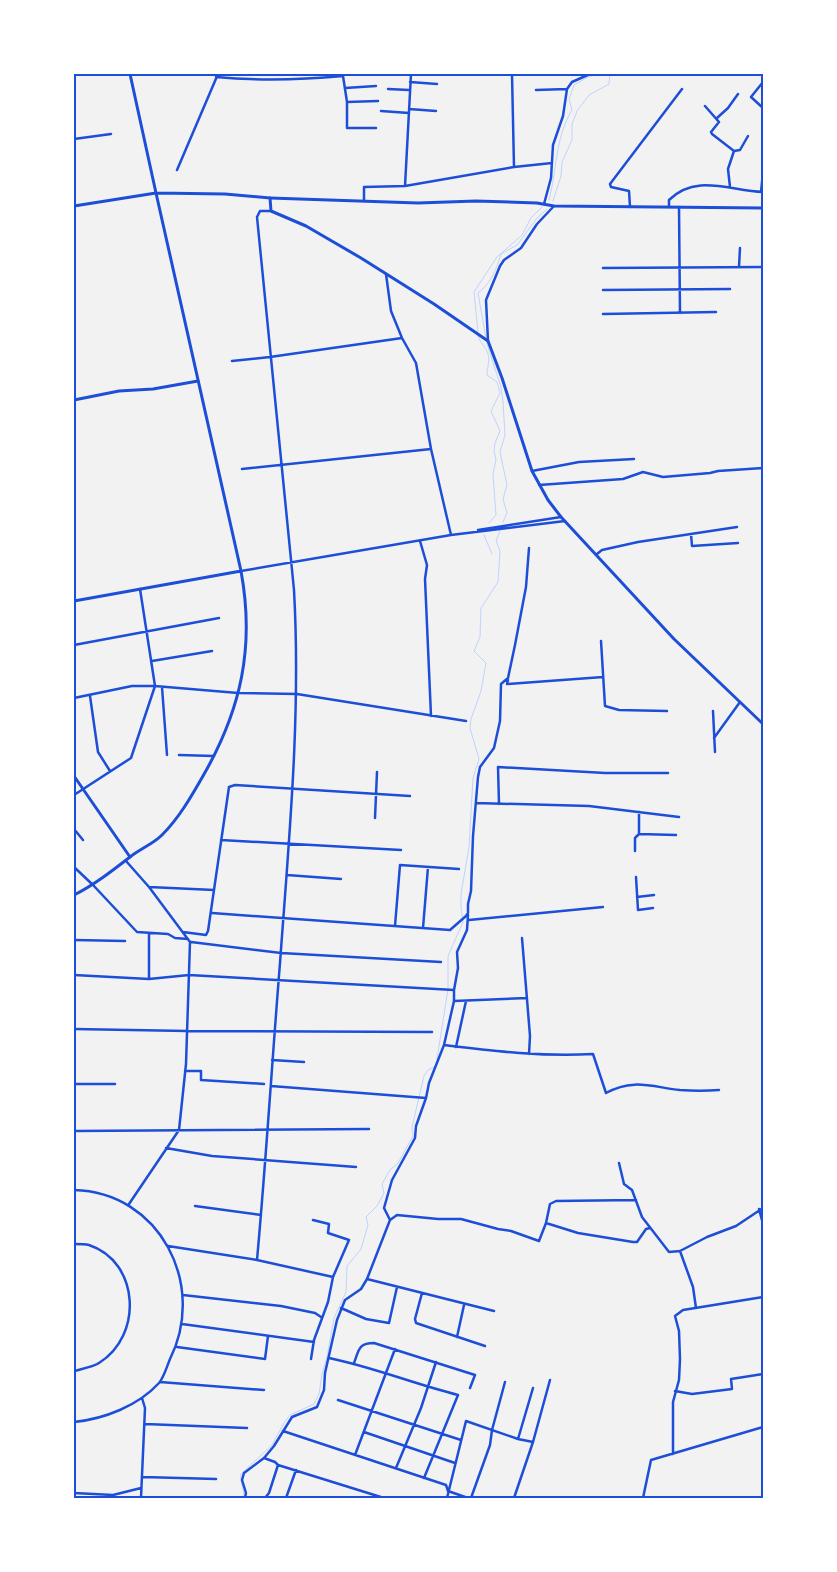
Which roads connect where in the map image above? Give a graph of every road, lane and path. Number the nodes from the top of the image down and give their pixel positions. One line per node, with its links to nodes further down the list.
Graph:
1 (130, 74): 39 (main road)
2 (411, 74): 7 (street)
3 (512, 74): 33 (street)
4 (590, 74): 16 (street)
5 (217, 75): 6 (street); 34 (street)
6 (339, 75): 11 (street)
7 (410, 82): 9 (street); 14 (street)
8 (763, 82): 21 (street)
9 (437, 84)
10 (376, 86): 11 (street)
11 (345, 88): 19 (street)
12 (388, 89): 14 (street)
13 (682, 89): 45 (street)
14 (410, 90): 22 (street)
15 (536, 90): 16 (street)
16 (567, 90): 32 (street)
17 (738, 94): 26 (street)
18 (378, 101): 19 (street)
19 (346, 102): 27 (street)
20 (705, 106): 26 (street)
21 (763, 108)
22 (409, 109): 24 (street); 25 (street)
23 (381, 111): 25 (street)
24 (436, 111)
25 (409, 113): 36 (street)
26 (717, 118): 31 (street)
27 (376, 128)
28 (111, 134): 30 (street)
29 (748, 136): 31 (street)
30 (74, 139)
31 (734, 151): 37 (street)
32 (552, 162): 33 (street); 42 (street)
33 (514, 167): 36 (street)
34 (176, 170)
35 (763, 172): 38 (street)
36 (405, 186): 41 (street)
37 (730, 187): 38 (street); 46 (street)
38 (762, 192)
39 (156, 193): 40 (main road); 43 (main road); 66 (main road)
40 (270, 198): 41 (main road); 49 (main road)
41 (364, 201): 42 (main road)
42 (544, 204): 44 (main road)
43 (74, 206)
44 (554, 206): 45 (main road); 63 (street)
45 (630, 207): 46 (main road)
46 (669, 207): 47 (main road)
47 (679, 207): 48 (main road); 51 (street)
48 (763, 208)
49 (272, 211): 55 (main road); 64 (street)
50 (740, 248): 52 (street)
51 (679, 267): 52 (street); 54 (street); 58 (street)
52 (739, 267): 53 (street)
53 (763, 267)
54 (603, 268)
55 (386, 273): 62 (street); 63 (main road)
56 (730, 289): 58 (street)
57 (603, 290): 58 (street)
58 (680, 290): 60 (street)
59 (716, 312): 60 (street)
60 (680, 313): 61 (street)
61 (603, 314)
62 (402, 338): 64 (street); 68 (street)
63 (488, 340): 73 (main road)
64 (270, 358): 65 (street); 70 (street)
65 (232, 362)
66 (198, 381): 67 (main road); 86 (main road)
67 (74, 400)
68 (431, 449): 70 (street); 80 (street)
69 (634, 459): 73 (street)
70 (282, 464): 72 (street); 85 (street)
71 (763, 468): 74 (street)
72 (242, 469)
73 (532, 471): 74 (main road)
74 (539, 485): 75 (main road)
75 (561, 517): 76 (main road); 78 (street)
76 (566, 521): 78 (street); 84 (main road)
77 (737, 527): 79 (street)
78 (477, 531): 80 (street)
79 (691, 534): 82 (street); 84 (street)
80 (451, 535): 81 (street)
81 (420, 541): 85 (street); 106 (street)
82 (738, 543)
83 (529, 548): 96 (street)
84 (597, 554): 103 (main road)
85 (292, 562): 86 (street); 100 (street)
86 (241, 571): 87 (main road); 99 (main road)
87 (140, 589): 88 (main road); 90 (street)
88 (74, 601)
89 (219, 618): 90 (street)
90 (146, 632): 92 (street); 94 (street)
91 (601, 640): 95 (street)
92 (74, 645)
93 (212, 651): 94 (street)
94 (152, 661): 97 (street)
95 (602, 677): 96 (street); 104 (street)
96 (508, 678): 123 (street)
97 (155, 686): 98 (street); 101 (street); 114 (street)
98 (162, 687): 99 (street); 112 (street)
99 (238, 693): 100 (street); 113 (main road)
100 (297, 694): 106 (street); 119 (street)
101 (90, 696): 102 (street); 114 (street)
102 (74, 698)
103 (740, 702): 108 (main road); 109 (street)
104 (667, 711)
105 (713, 711): 109 (street)
106 (431, 716): 107 (street)
107 (466, 721)
108 (763, 724)
109 (714, 738): 110 (street)
110 (715, 752)
111 (178, 755): 113 (street)
112 (167, 756)
113 (215, 756): 136 (main road)
114 (110, 771): 118 (street)
115 (377, 772): 120 (street)
116 (668, 773): 124 (street)
117 (74, 776): 118 (main road)
118 (83, 788): 121 (street); 136 (main road)
119 (291, 788): 120 (street); 132 (street); 133 (street)
120 (376, 794): 122 (street); 127 (street)
121 (74, 795)
122 (410, 796)
123 (476, 803): 124 (street); 152 (street)
124 (499, 804): 125 (street)
125 (639, 812): 126 (street); 129 (street)
126 (679, 817)
127 (375, 818)
128 (74, 829): 131 (street)
129 (639, 834): 130 (street); 135 (street)
130 (676, 834)
131 (83, 840)
132 (221, 840): 133 (street); 145 (street)
133 (289, 845): 134 (street); 140 (street)
134 (401, 850)
135 (635, 851)
136 (128, 859): 143 (main road); 144 (street)
137 (428, 867): 139 (street); 155 (street); 156 (street)
138 (74, 868): 143 (street)
139 (459, 869)
140 (287, 876): 142 (street); 153 (street)
141 (636, 876): 148 (street)
142 (341, 879)
143 (93, 885): 146 (main road); 158 (street)
144 (150, 887): 145 (street); 157 (street)
145 (214, 890): 151 (street)
146 (74, 895)
147 (654, 895): 148 (street)
148 (637, 897): 150 (street)
149 (603, 907): 154 (street)
150 (653, 908)
151 (212, 913): 153 (street); 157 (street)
152 (467, 914): 154 (street); 156 (street)
153 (283, 918): 155 (street); 163 (street)
154 (469, 920): 169 (street)
155 (395, 926): 156 (street)
156 (423, 928)
157 (182, 932): 161 (street)
158 (149, 933): 161 (street); 167 (street)
159 (522, 938): 170 (street)
160 (74, 940): 162 (street)
161 (189, 940): 163 (street); 166 (street)
162 (125, 941)
163 (280, 953): 164 (street); 168 (street)
164 (441, 962)
165 (74, 975): 167 (street)
166 (189, 976): 167 (street); 168 (street); 174 (street)
167 (149, 978)
168 (278, 980): 169 (street); 175 (street)
169 (454, 990): 171 (street)
170 (527, 998): 172 (street); 179 (street)
171 (454, 1001): 172 (street); 177 (street)
172 (466, 1001): 178 (street)
173 (74, 1029): 174 (street)
174 (187, 1031): 175 (street); 182 (street)
175 (274, 1032): 176 (street); 180 (street)
176 (432, 1032)
177 (444, 1046): 178 (street); 188 (street)
178 (456, 1047): 179 (street)
179 (529, 1054): 187 (street)
180 (272, 1060): 181 (street); 186 (street)
181 (304, 1062)
182 (185, 1071): 185 (street); 190 (street)
183 (74, 1084): 184 (street)
184 (115, 1084)
185 (264, 1084)
186 (270, 1086): 188 (street); 192 (street)
187 (719, 1090)
188 (424, 1098): 204 (street)
189 (369, 1129): 192 (street)
190 (179, 1130): 191 (street); 192 (street); 193 (street)
191 (74, 1131)
192 (268, 1131): 194 (street)
193 (166, 1148): 194 (street); 199 (street)
194 (265, 1161): 196 (street); 202 (street)
195 (618, 1163): 198 (street)
196 (356, 1167)
197 (74, 1190): 199 (street)
198 (636, 1200): 205 (street); 207 (street)
199 (129, 1204): 209 (street)
200 (195, 1206): 202 (street)
201 (761, 1209): 206 (street); 210 (street)
202 (261, 1215): 211 (street)
203 (313, 1220): 212 (street)
204 (390, 1220): 205 (street); 213 (street)
205 (546, 1223): 207 (street)
206 (763, 1224)
207 (650, 1228): 210 (street)
208 (74, 1244): 234 (street)
209 (168, 1246): 211 (street); 216 (street)
210 (680, 1251): 220 (street)
211 (257, 1260): 212 (street)
212 (333, 1277): 222 (street)
213 (367, 1279): 214 (street); 219 (street)
214 (397, 1287): 215 (street); 219 (street)
215 (422, 1293): 218 (street); 225 (street)
216 (183, 1295): 222 (street); 223 (street)
217 (763, 1297): 220 (street)
218 (464, 1304): 221 (street); 225 (street)
219 (341, 1308): 230 (street)
220 (696, 1308): 244 (street)
221 (494, 1311)
222 (321, 1317): 226 (street)
223 (182, 1324): 224 (street); 228 (street)
224 (268, 1336): 226 (street); 228 (street)
225 (457, 1337): 227 (street)
226 (314, 1342): 231 (street)
227 (485, 1346)
228 (177, 1347): 238 (street)
229 (395, 1349): 232 (street); 233 (street); 235 (street)
230 (329, 1358): 233 (street); 254 (street)
231 (311, 1359)
232 (436, 1362): 240 (street); 241 (street)
233 (354, 1363): 235 (street)
234 (74, 1371)
235 (388, 1373): 240 (street); 247 (street)
236 (763, 1374): 244 (street)
237 (550, 1380): 259 (street)
238 (160, 1382): 243 (street); 245 (street)
239 (505, 1382): 253 (street)
240 (428, 1388): 250 (street); 256 (street)
241 (470, 1388)
242 (533, 1388): 257 (street)
243 (264, 1390)
244 (676, 1391): 261 (street)
245 (142, 1398): 248 (street); 249 (street)
246 (338, 1400): 247 (street)
247 (372, 1411): 250 (street); 255 (street)
248 (74, 1422)
249 (145, 1424): 252 (street); 269 (street)
250 (414, 1425): 256 (street); 260 (street)
251 (763, 1427): 261 (street)
252 (247, 1428)
253 (492, 1430): 257 (street); 258 (street); 282 (street)
254 (283, 1431): 262 (street); 264 (street)
255 (364, 1432): 260 (street); 262 (street)
256 (441, 1434): 258 (street); 263 (street)
257 (518, 1439): 259 (street)
258 (461, 1440): 265 (street)
259 (533, 1442): 283 (street)
260 (406, 1446): 263 (street); 267 (street)
261 (673, 1454): 284 (street)
262 (355, 1455): 267 (street)
263 (433, 1455): 265 (street); 271 (street)
264 (264, 1458): 266 (street); 277 (street)
265 (455, 1462): 273 (street)
266 (278, 1465): 268 (street); 278 (street)
267 (396, 1468): 271 (street)
268 (296, 1470): 279 (street); 280 (street)
269 (142, 1477): 270 (street); 272 (street)
270 (216, 1478)
271 (424, 1478): 273 (street)
272 (141, 1488): 275 (street); 276 (street)
273 (448, 1491): 281 (street); 282 (street)
274 (74, 1493): 275 (street)
275 (113, 1497)
276 (141, 1498)
277 (245, 1498)
278 (265, 1498)
279 (286, 1498)
280 (384, 1498)
281 (446, 1498)
282 (470, 1498)
283 (514, 1498)
284 (643, 1498)

